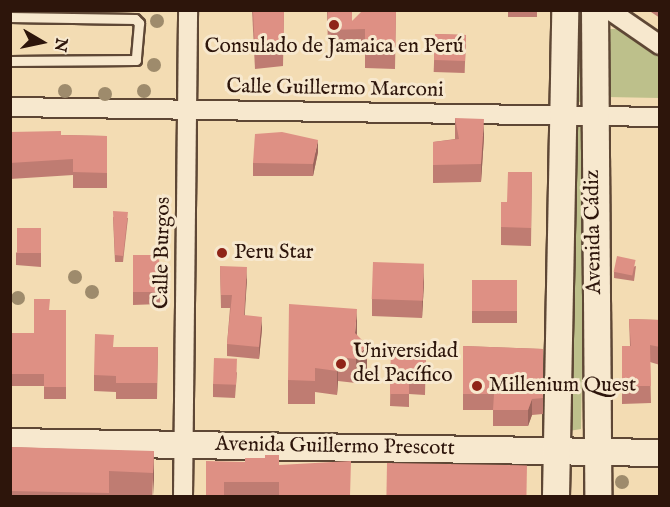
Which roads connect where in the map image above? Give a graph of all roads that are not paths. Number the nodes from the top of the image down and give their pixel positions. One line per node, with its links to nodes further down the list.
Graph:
1 (188, 10): 9 (street, Calle Burgos)
2 (565, 10): 10 (main road, Avenida Cádiz)
3 (595, 10): 11 (main road, Avenida Cádiz)
4 (609, 10): 6 (street)
5 (10, 17): 7 (lane)
6 (660, 45)
7 (10, 61)
8 (10, 107): 9 (street, Calle Guillermo Marconi)
9 (188, 110): 10 (street, Calle Guillermo Marconi); 14 (street, Calle Burgos)
10 (563, 115): 11 (street, Calle Guillermo Marconi); 15 (main road, Avenida Cádiz)
11 (593, 116): 12 (street, Calle Guillermo Marconi); 16 (main road, Avenida Cádiz)
12 (660, 117)
13 (10, 442): 14 (main road, Avenida Guillermo Prescott)
14 (183, 445): 15 (main road, Avenida Guillermo Prescott); 18 (street, Calle Burgos)
15 (556, 450): 16 (main road, Avenida Guillermo Prescott); 19 (main road, Avenida Cádiz)
16 (597, 453): 17 (main road, Avenida Guillermo Prescott); 20 (main road, Avenida Cádiz)
17 (660, 453)
18 (183, 496)
19 (556, 496)
20 (598, 496)

